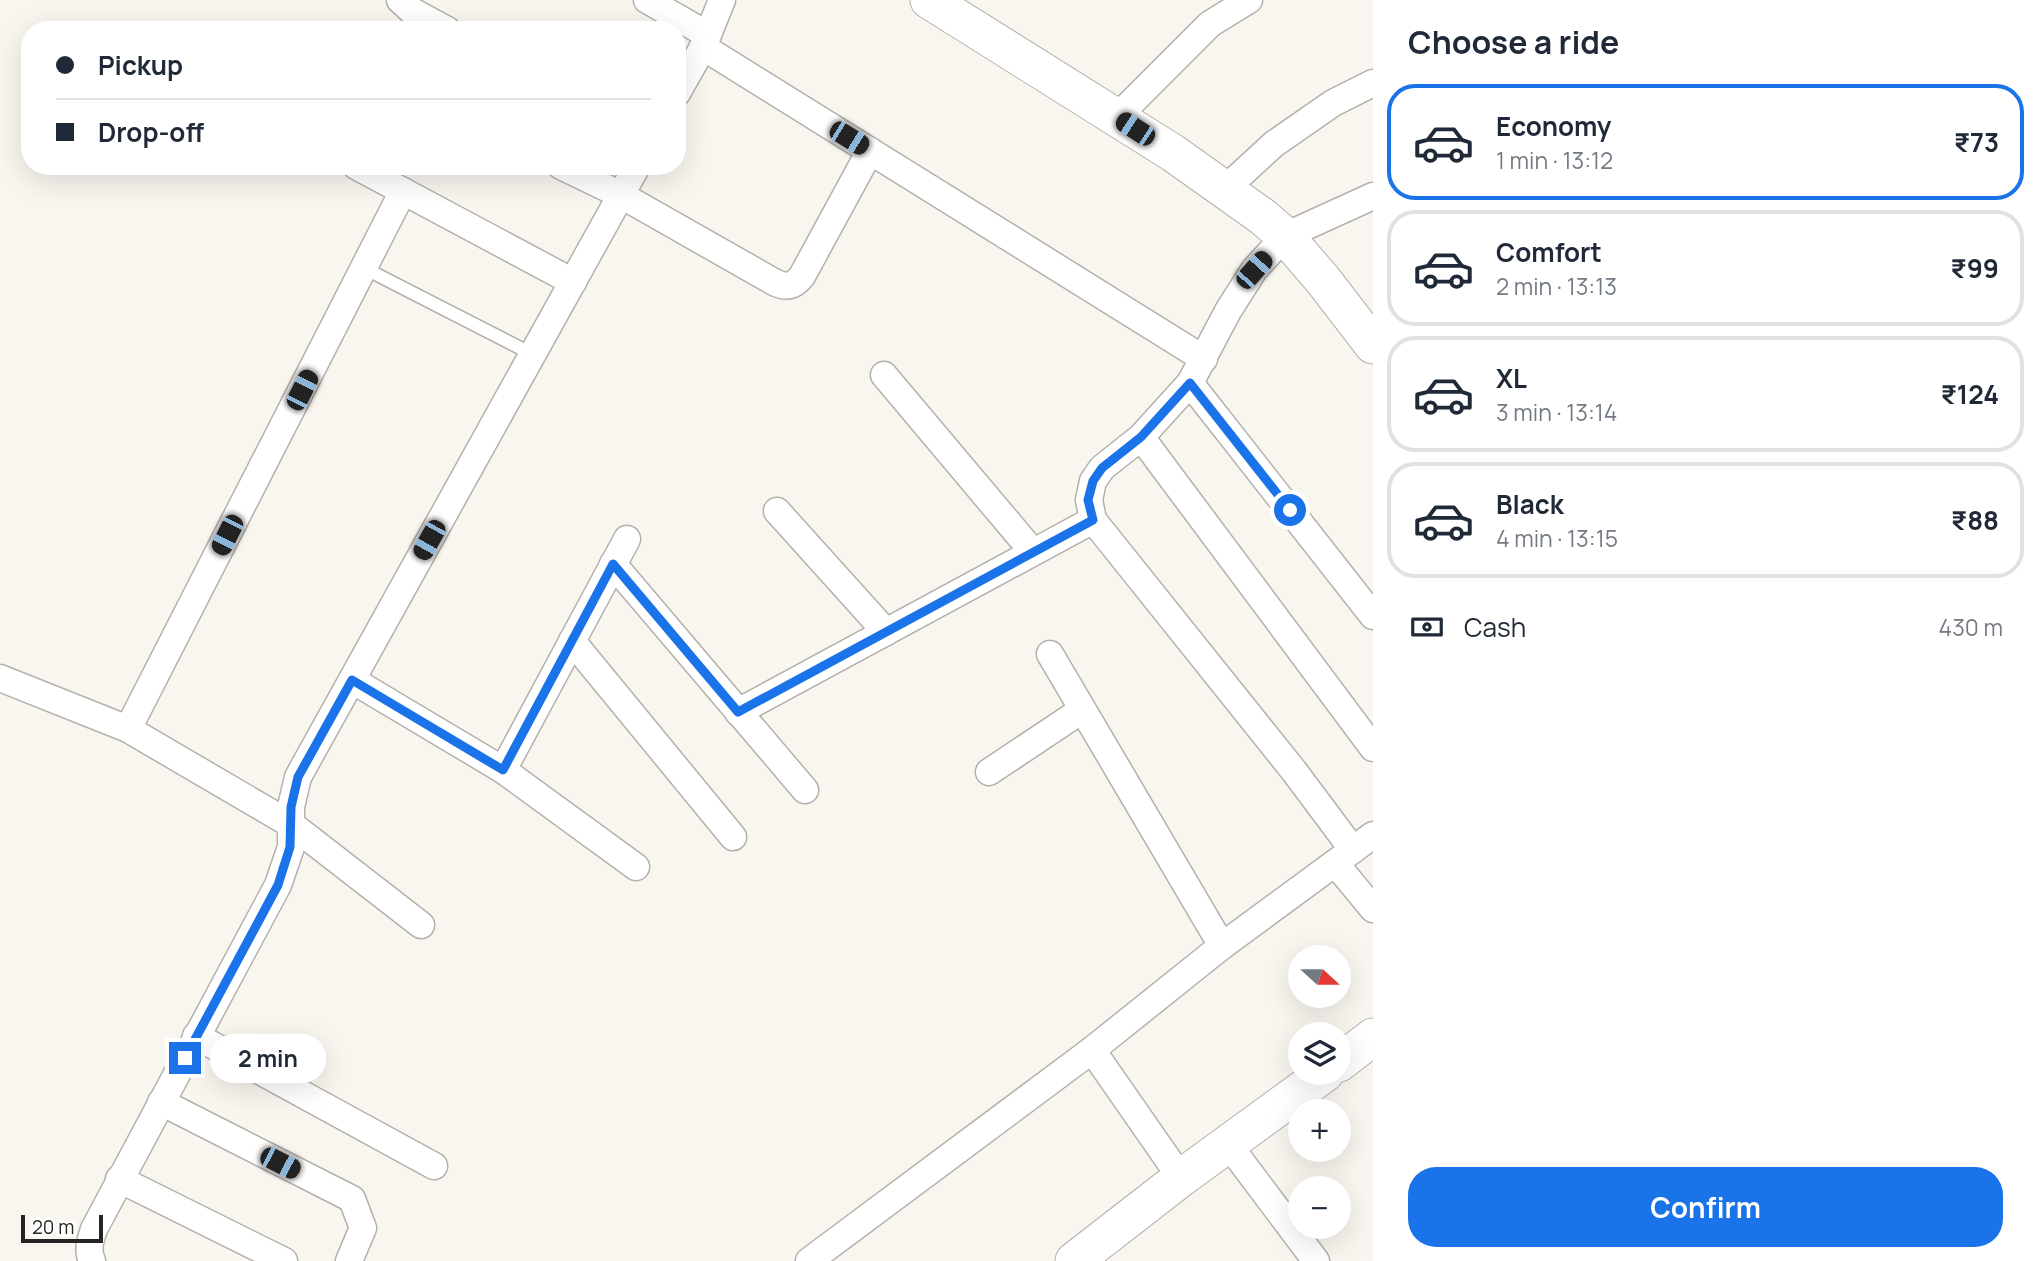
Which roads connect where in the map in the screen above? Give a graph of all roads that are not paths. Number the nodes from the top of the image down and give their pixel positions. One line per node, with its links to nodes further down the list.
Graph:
1 (400, 0): 6 (street)
2 (647, 0): 7 (street)
3 (722, 0): 9 (street)
4 (929, 0): 12 (street)
5 (1249, 0): 12 (street)
6 (430, 21)
7 (677, 21)
8 (686, 27): 9 (street)
9 (706, 41): 10 (street); 13 (street)
10 (686, 77)
11 (1373, 83): 17 (street)
12 (1117, 117): 17 (street)
13 (870, 151): 19 (street); 26 (street)
14 (373, 175): 18 (street)
15 (580, 175): 19 (street)
16 (632, 175): 19 (street)
17 (1224, 188): 21 (street)
18 (403, 191): 22 (street); 23 (street)
19 (621, 195): 23 (street)
20 (1373, 196): 21 (street)
21 (1285, 236): 24 (street); 26 (street)
22 (364, 268): 25 (lane); 43 (street)
23 (573, 282): 25 (street)
24 (1373, 345)
25 (532, 354): 40 (street)
26 (1204, 359): 28 (street)
27 (884, 375): 33 (street)
28 (1190, 383): 29 (street); 35 (street)
29 (1141, 437): 31 (street); 44 (street)
30 (777, 511): 36 (street)
31 (1093, 520): 33 (street); 50 (street)
32 (627, 539): 34 (street)
33 (1033, 552): 36 (street)
34 (613, 564): 37 (street); 42 (street)
35 (1373, 616)
36 (886, 632): 42 (street)
37 (572, 641): 45 (street); 49 (street)
38 (1050, 654): 41 (street)
39 (0, 678): 43 (street)
40 (352, 680): 45 (street); 48 (street)
41 (1082, 710): 46 (street); 54 (street)
42 (738, 712): 47 (street)
43 (128, 729): 48 (street)
44 (1373, 748)
45 (503, 770): 51 (street)
46 (989, 772)
47 (805, 790)
48 (292, 825): 53 (street); 55 (street)
49 (733, 837)
50 (1354, 849): 52 (street); 54 (street)
51 (636, 867)
52 (1373, 909)
53 (421, 925)
54 (1222, 946): 57 (street)
55 (197, 1036): 60 (street); 62 (street)
56 (1373, 1038): 58 (street)
57 (1093, 1050): 63 (street); 68 (street)
58 (1351, 1054)
59 (1309, 1085): 61 (street)
60 (161, 1102): 64 (street); 67 (street)
61 (1228, 1144): 63 (street); 70 (street)
62 (435, 1166)
63 (1181, 1178): 69 (street)
64 (119, 1179): 65 (street); 66 (street)
65 (92, 1261)
66 (284, 1261)
67 (349, 1261)
68 (810, 1261)
69 (1074, 1261)
70 (1316, 1261)

